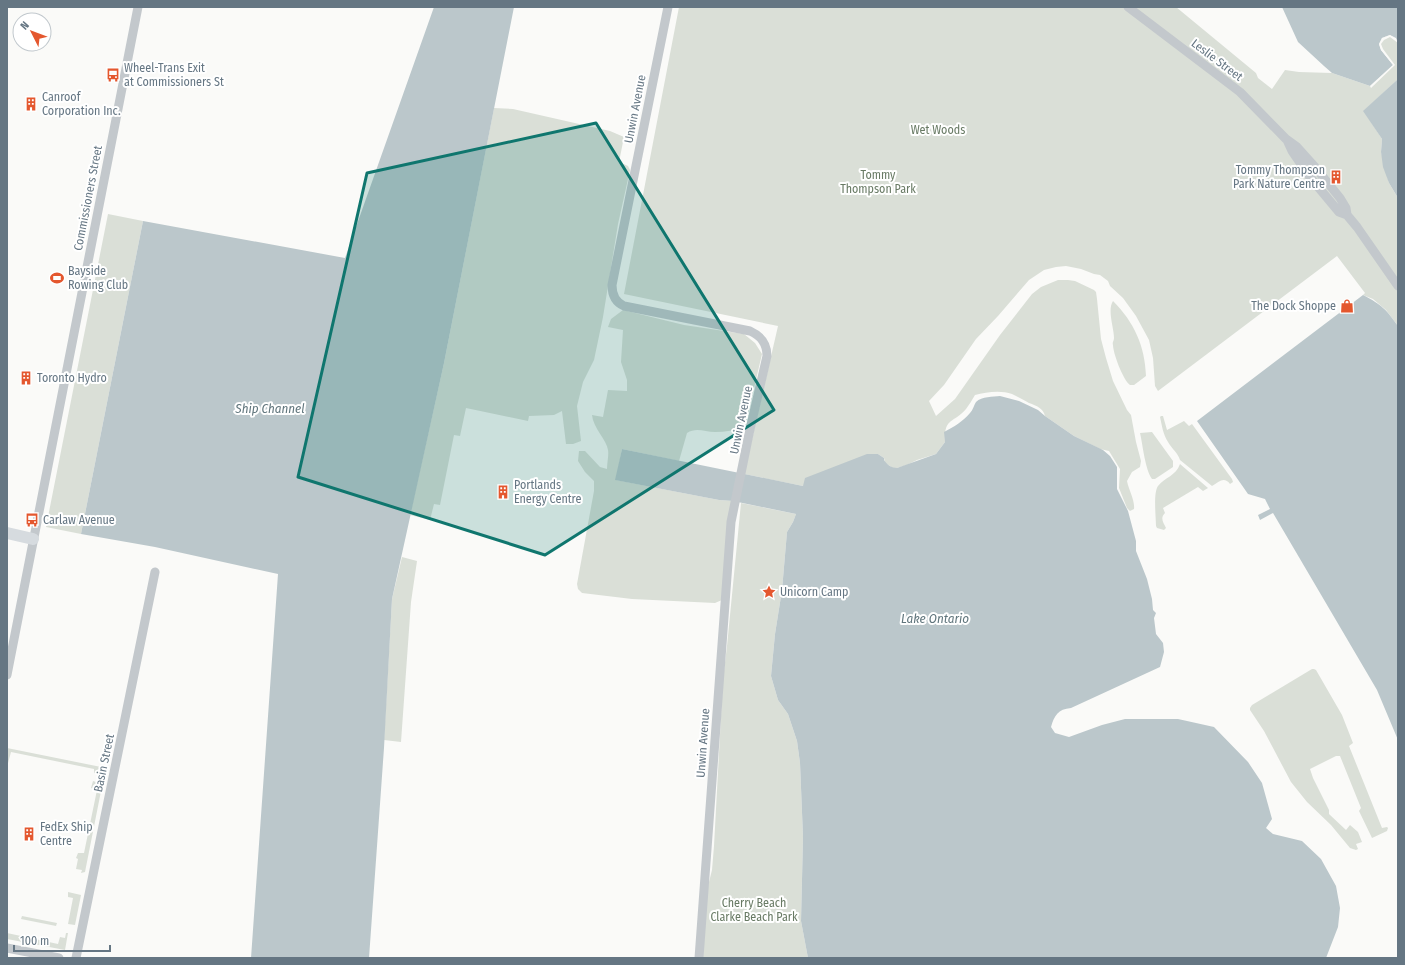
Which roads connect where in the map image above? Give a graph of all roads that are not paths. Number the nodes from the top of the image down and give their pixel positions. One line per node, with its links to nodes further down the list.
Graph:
1 (138, 7): 6 (street, Commissioners Street)
2 (668, 7): 12 (street, Unwin Avenue)
3 (1128, 7): 4 (street, Leslie Street)
4 (1398, 286)
5 (7, 533): 6 (main road)
6 (33, 539): 8 (street, Commissioners Street)
7 (155, 572): 11 (street, Basin Street)
8 (7, 675)
9 (7, 948): 10 (street)
10 (59, 958)
11 (76, 958)
12 (699, 958)

